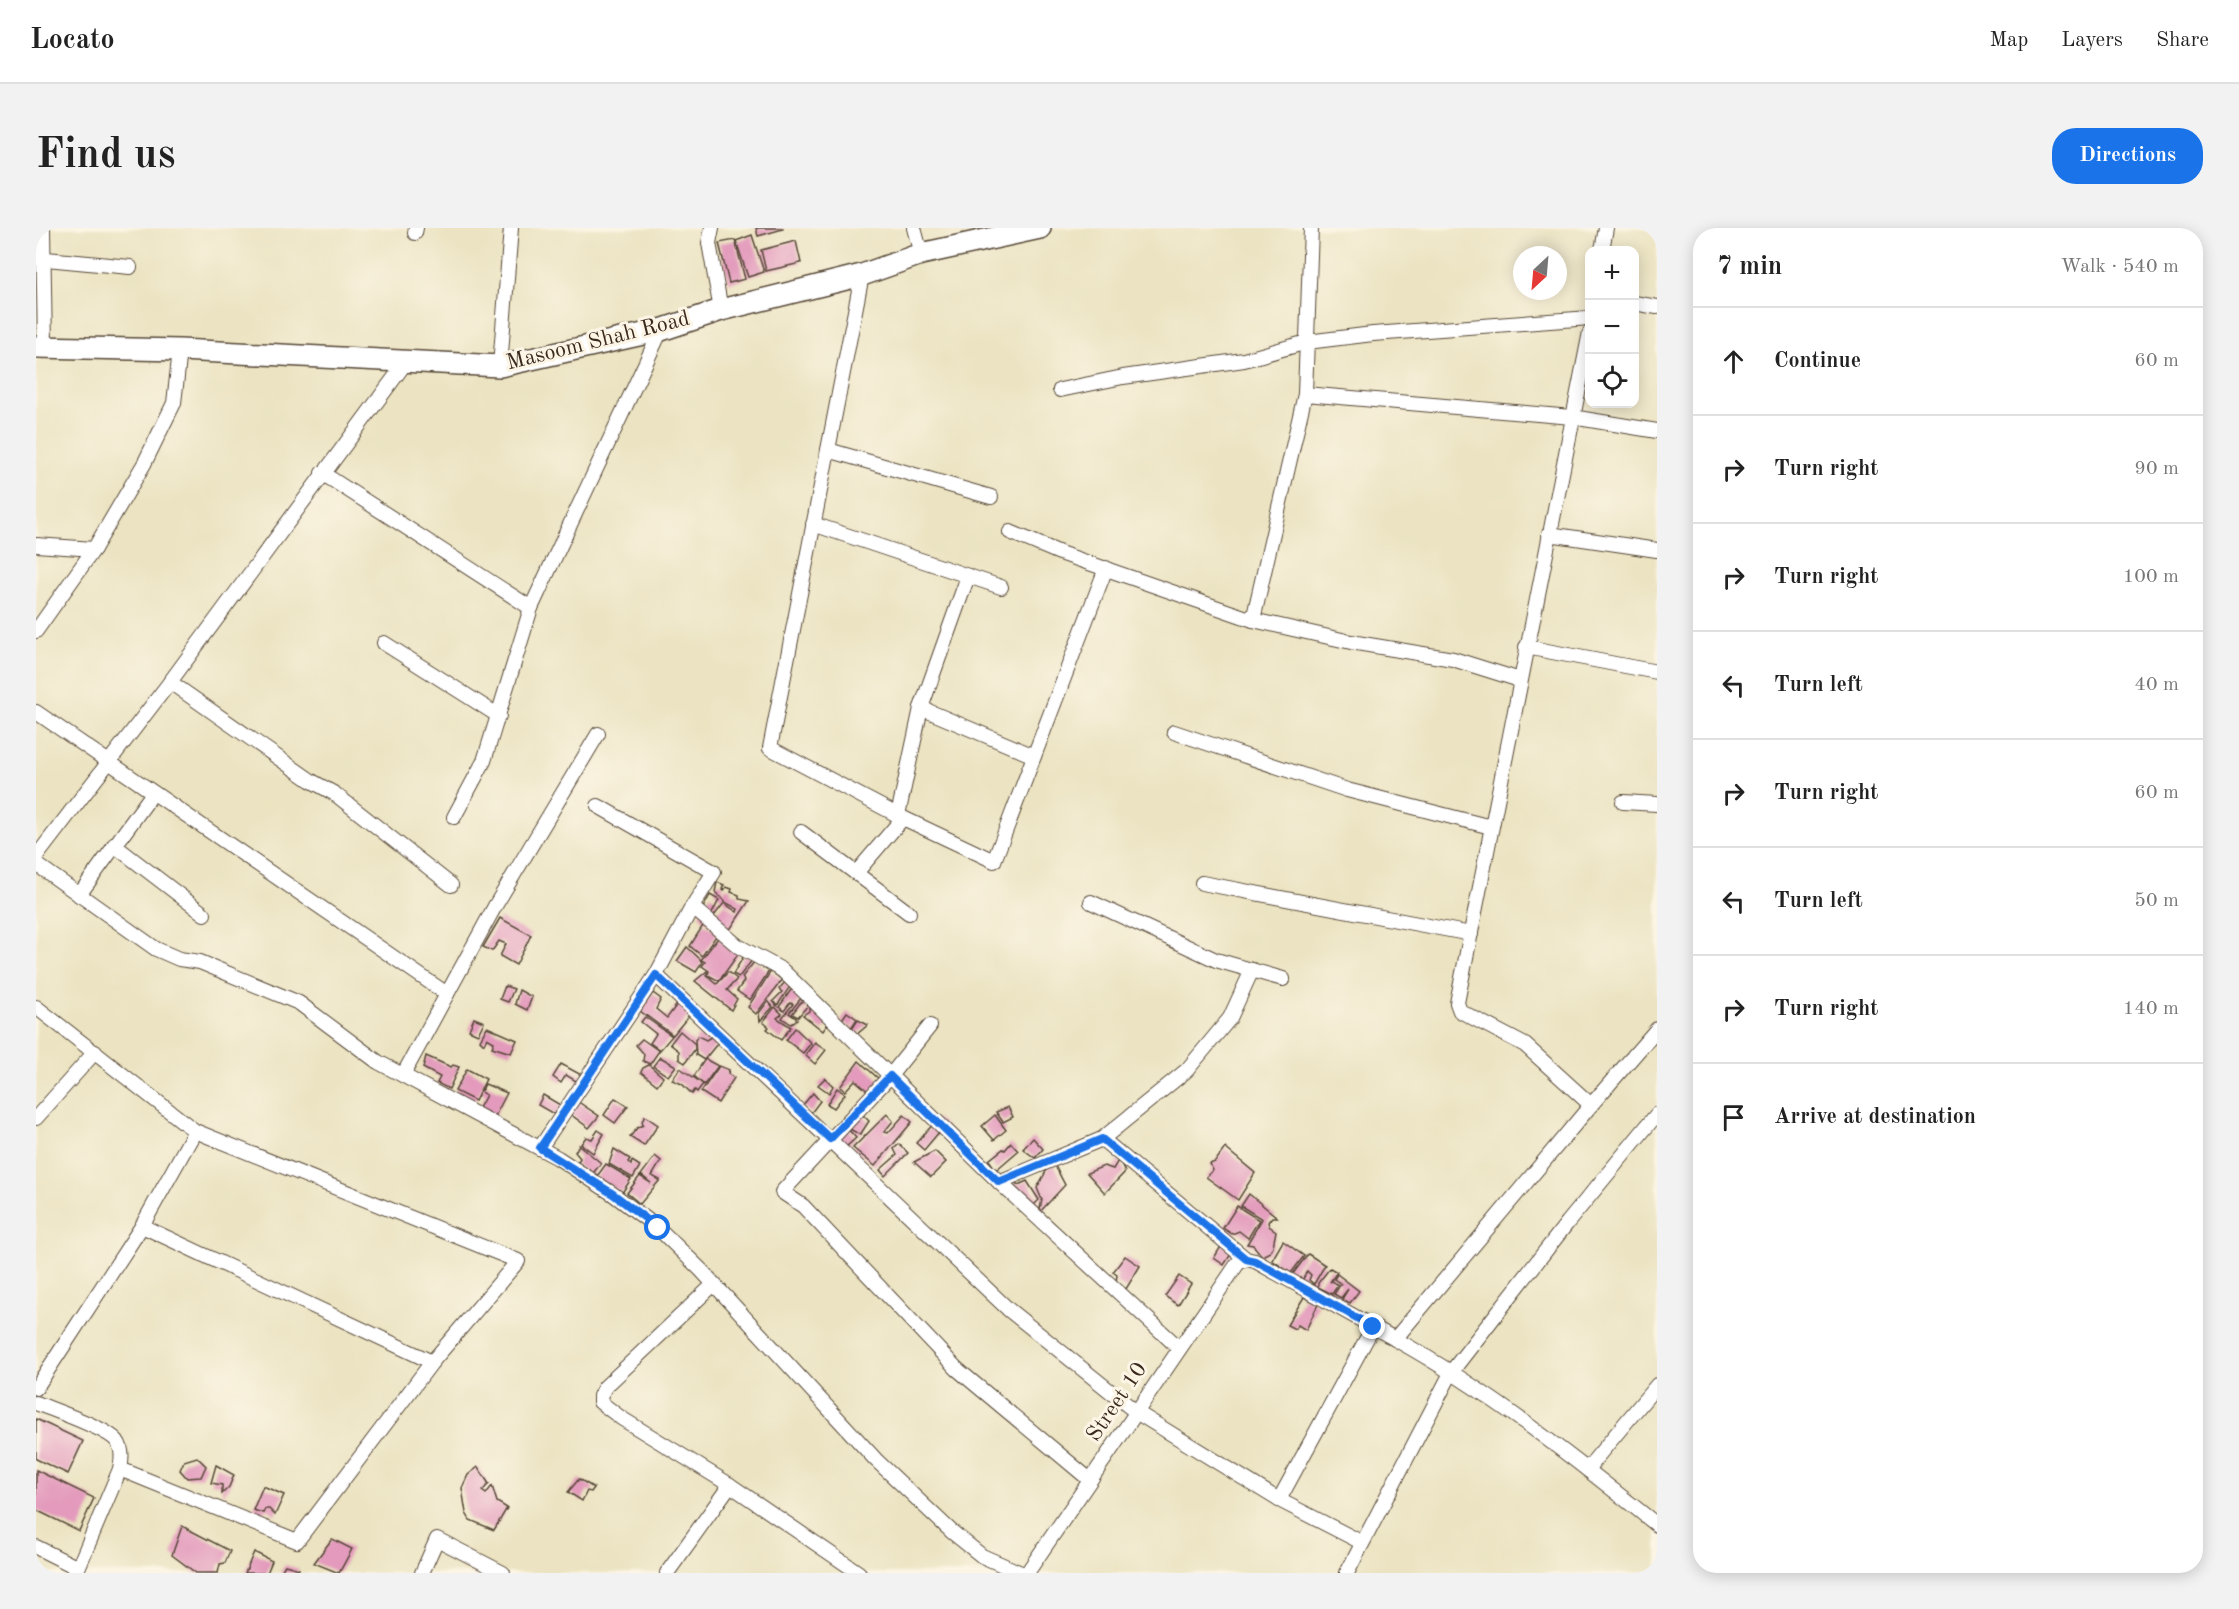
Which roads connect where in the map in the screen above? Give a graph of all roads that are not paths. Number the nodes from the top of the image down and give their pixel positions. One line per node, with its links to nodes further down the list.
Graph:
1 (44, 228): 10 (street)
2 (511, 228): 23 (street)
3 (712, 228): 15 (street)
4 (914, 228): 9 (street)
5 (1040, 228): 9 (main road, Masoom Shah Road)
6 (1311, 228): 18 (street)
7 (1606, 228): 8 (street)
8 (1603, 246)
9 (921, 254): 12 (main road, Masoom Shah Road)
10 (39, 258): 11 (street); 19 (street)
11 (130, 267)
12 (862, 275): 15 (main road, Masoom Shah Road); 28 (street)
13 (1639, 304): 14 (street)
14 (1657, 307)
15 (721, 310): 17 (main road, Masoom Shah Road)
16 (1585, 318): 18 (street)
17 (661, 330): 23 (main road, Masoom Shah Road); 40 (street)
18 (1307, 342): 24 (street); 25 (street)
19 (40, 347): 20 (main road, Masoom Shah Road)
20 (180, 350): 22 (main road, Masoom Shah Road); 35 (street)
21 (1585, 354): 26 (street)
22 (406, 363): 23 (main road, Masoom Shah Road); 29 (street)
23 (500, 366)
24 (1060, 390)
25 (1305, 394): 26 (street); 41 (street)
26 (1572, 417): 27 (street); 33 (street)
27 (1657, 431)
28 (828, 450): 30 (street); 31 (street)
29 (322, 473): 40 (street); 47 (street)
30 (991, 497)
31 (813, 524): 38 (street); 60 (street)
32 (1010, 532): 37 (street)
33 (1549, 534): 36 (street); 44 (street)
34 (36, 545): 35 (street)
35 (94, 549): 42 (street)
36 (1657, 550)
37 (1106, 568): 41 (street); 53 (street)
38 (968, 576): 39 (street); 48 (street)
39 (1001, 587)
40 (531, 608): 50 (street)
41 (1253, 620): 46 (street)
42 (36, 631)
43 (384, 643): 50 (street)
44 (1526, 646): 45 (street); 46 (street)
45 (1657, 672)
46 (1520, 680): 61 (street)
47 (170, 682): 54 (street); 68 (street)
48 (921, 708): 53 (street); 60 (street)
49 (36, 712): 54 (street)
50 (499, 716): 59 (street)
51 (1173, 732): 61 (street)
52 (598, 734): 78 (street)
53 (1034, 756): 60 (street)
54 (109, 763): 55 (street); 64 (street)
55 (153, 793): 63 (street); 78 (street)
56 (1623, 802): 57 (street)
57 (1657, 804)
58 (598, 806): 71 (street)
59 (454, 817)
60 (901, 817): 66 (street)
61 (1491, 827): 74 (street)
62 (801, 832): 66 (street)
63 (114, 845): 69 (street); 73 (street)
64 (36, 856)
65 (36, 864): 69 (street)
66 (856, 873): 72 (street)
67 (1202, 883): 74 (street)
68 (451, 885)
69 (79, 895): 83 (street)
70 (1091, 902): 75 (street)
71 (692, 907): 76 (street); 84 (street)
72 (909, 913)
73 (204, 914)
74 (1471, 934): 85 (street)
75 (1252, 970): 77 (street); 90 (street)
76 (656, 975): 89 (street); 91 (street)
77 (1283, 979)
78 (447, 994): 83 (street)
79 (36, 1007): 82 (street)
80 (930, 1026): 84 (street)
81 (1657, 1029): 85 (street)
82 (95, 1052): 87 (street); 88 (street)
83 (403, 1075): 91 (street)
84 (890, 1076): 89 (street); 92 (street)
85 (1591, 1105): 97 (street)
86 (1657, 1114): 100 (street)
87 (36, 1118)
88 (195, 1131): 93 (street); 99 (street)
89 (830, 1139): 104 (street); 107 (street)
90 (1102, 1139): 92 (street); 94 (street)
91 (540, 1148): 95 (street)
92 (999, 1182): 98 (street)
93 (142, 1226): 99 (street); 102 (street)
94 (1246, 1259): 96 (street); 98 (street, Street 10)
95 (713, 1285): 108 (street); 118 (street)
96 (1373, 1327): 97 (street); 109 (street)
97 (1395, 1339): 100 (street)
98 (1179, 1348): 104 (street, Street 10)
99 (432, 1362): 105 (street)
100 (1452, 1371): 106 (street); 111 (street)
101 (1657, 1385): 106 (street)
102 (36, 1388)
103 (36, 1403): 105 (street)
104 (1136, 1412): 107 (street, Street 10); 109 (street)
105 (120, 1469): 113 (street)
106 (1587, 1469): 110 (street)
107 (1090, 1480): 119 (street, Street 10)
108 (730, 1485): 116 (street); 117 (street)
109 (1279, 1500): 111 (street)
110 (1657, 1525)
111 (1361, 1542): 120 (street)
112 (36, 1547): 113 (street)
113 (77, 1570)
114 (422, 1573): 115 (street)
115 (503, 1573)
116 (668, 1573)
117 (859, 1573)
118 (1021, 1573)
119 (1027, 1573)
120 (1347, 1573)

